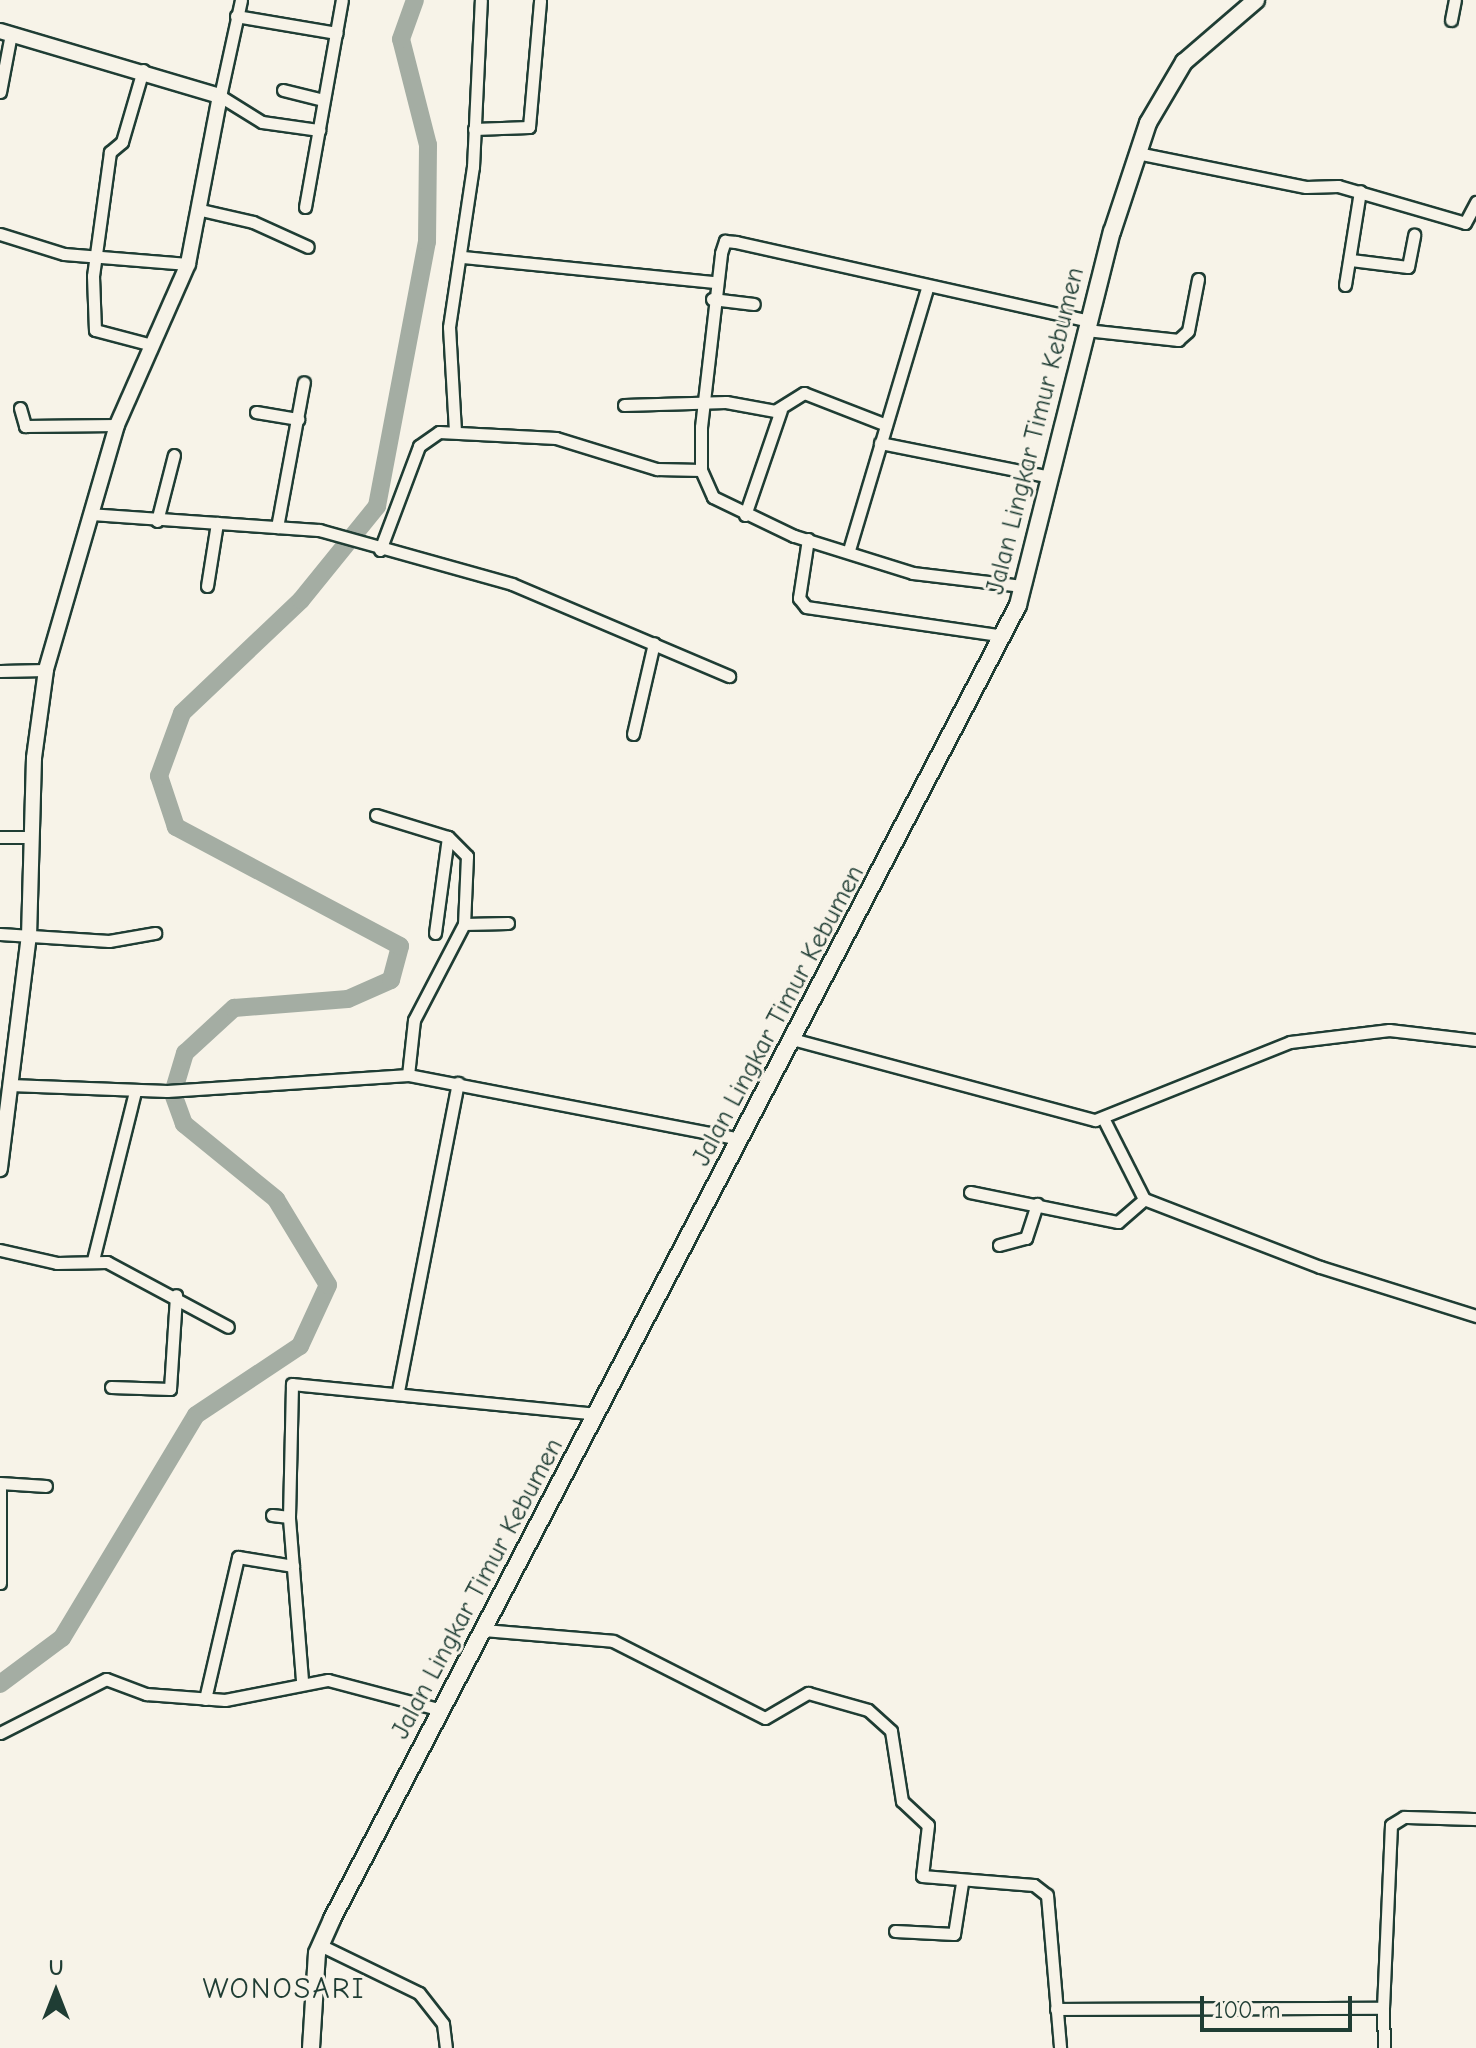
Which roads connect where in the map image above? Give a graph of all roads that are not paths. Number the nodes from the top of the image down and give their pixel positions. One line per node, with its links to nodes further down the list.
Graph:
1 (241, 0): 7 (street)
2 (342, 0): 10 (street)
3 (481, 0): 16 (street)
4 (540, 0): 16 (street)
5 (1256, 0): 18 (main road, Jalan Lingkar Timur Kebumen)
6 (1455, 0): 8 (street)
7 (236, 16): 10 (street); 14 (street)
8 (1451, 20)
9 (5, 33): 11 (street); 13 (street)
10 (337, 33): 15 (street)
11 (143, 70): 14 (street); 26 (street)
12 (283, 90): 15 (street)
13 (0, 92)
14 (220, 96): 17 (street); 22 (street)
15 (323, 100): 17 (street)
16 (474, 129): 27 (street)
17 (319, 130): 21 (street)
18 (1137, 153): 19 (street); 36 (main road, Jalan Lingkar Timur Kebumen)
19 (1360, 191): 20 (street); 28 (street)
20 (1476, 202)
21 (305, 207)
22 (201, 210): 25 (street); 29 (street)
23 (0, 234): 26 (street)
24 (1414, 235): 28 (street)
25 (308, 247)
26 (95, 254): 29 (street); 37 (street)
27 (463, 257): 31 (street); 47 (street)
28 (1351, 260): 32 (street)
29 (188, 264): 37 (street)
30 (1198, 279): 36 (street)
31 (715, 282): 33 (street); 34 (street)
32 (1345, 285)
33 (927, 288): 36 (street); 46 (street)
34 (712, 299): 35 (street); 40 (street)
35 (754, 304)
36 (1087, 326): 51 (main road, Jalan Lingkar Timur Kebumen)
37 (148, 344): 45 (street)
38 (304, 382): 44 (street)
39 (624, 405): 40 (street)
40 (702, 405): 42 (street); 50 (street)
41 (20, 408): 45 (street)
42 (781, 410): 46 (street); 53 (street)
43 (256, 412): 44 (street)
44 (298, 419): 56 (street)
45 (117, 425): 52 (street)
46 (886, 425): 48 (street)
47 (455, 431): 50 (street); 58 (street)
48 (880, 443): 51 (street); 59 (street)
49 (174, 455): 54 (street)
50 (701, 470): 53 (street)
51 (1050, 477): 61 (main road, Jalan Lingkar Timur Kebumen)
52 (90, 514): 54 (street); 64 (street)
53 (745, 515): 57 (street)
54 (157, 521): 55 (street)
55 (217, 523): 56 (street); 60 (street)
56 (277, 527): 58 (street)
57 (808, 539): 59 (street); 62 (street)
58 (377, 549): 63 (street)
59 (849, 550): 61 (street)
60 (207, 586)
61 (1022, 586): 62 (main road, Jalan Lingkar Timur Kebumen)
62 (1004, 636): 78 (main road, Jalan Lingkar Timur Kebumen)
63 (654, 643): 66 (street); 67 (street)
64 (46, 670): 65 (street); 70 (street)
65 (0, 671)
66 (729, 676)
67 (633, 734)
68 (376, 815): 71 (street)
69 (0, 837): 70 (street)
70 (31, 837): 77 (street)
71 (448, 837): 73 (street); 75 (street)
72 (508, 923): 73 (street)
73 (464, 924): 80 (street)
74 (155, 933): 77 (street)
75 (435, 933)
76 (0, 934): 77 (street)
77 (29, 935): 81 (street)
78 (792, 1039): 84 (street); 85 (main road, Jalan Lingkar Timur Kebumen)
79 (1476, 1040): 84 (street)
80 (408, 1075): 82 (street); 83 (street)
81 (7, 1082): 83 (street); 86 (street)
82 (458, 1083): 85 (street); 97 (street)
83 (135, 1092): 92 (street)
84 (1104, 1120): 88 (street)
85 (739, 1139): 98 (main road, Jalan Lingkar Timur Kebumen)
86 (0, 1169)
87 (970, 1192): 89 (street)
88 (1144, 1199): 89 (street); 94 (street)
89 (1037, 1204): 90 (street)
90 (999, 1245)
91 (0, 1250): 92 (street)
92 (93, 1260): 93 (street)
93 (176, 1295): 95 (street); 96 (street)
94 (1476, 1316)
95 (228, 1327)
96 (111, 1387)
97 (398, 1391): 98 (street); 102 (street)
98 (597, 1414): 105 (main road, Jalan Lingkar Timur Kebumen)
99 (0, 1486): 100 (street); 104 (street)
100 (46, 1486)
101 (272, 1515): 102 (street)
102 (289, 1517): 103 (street)
103 (293, 1566): 106 (street); 107 (street)
104 (0, 1583)
105 (483, 1630): 108 (main road, Jalan Lingkar Timur Kebumen); 111 (street)
106 (302, 1680): 107 (street); 108 (street)
107 (205, 1699): 109 (street)
108 (438, 1709): 113 (main road, Jalan Lingkar Timur Kebumen)
109 (0, 1733)
110 (1476, 1819): 114 (street)
111 (962, 1883): 112 (street); 115 (street)
112 (895, 1931)
113 (320, 1945): 116 (main road, Jalan Lingkar Timur Kebumen); 117 (street)
114 (1383, 2008): 115 (street); 119 (street)
115 (1056, 2009): 118 (street)
116 (311, 2048)
117 (446, 2048)
118 (1060, 2048)
119 (1384, 2048)

